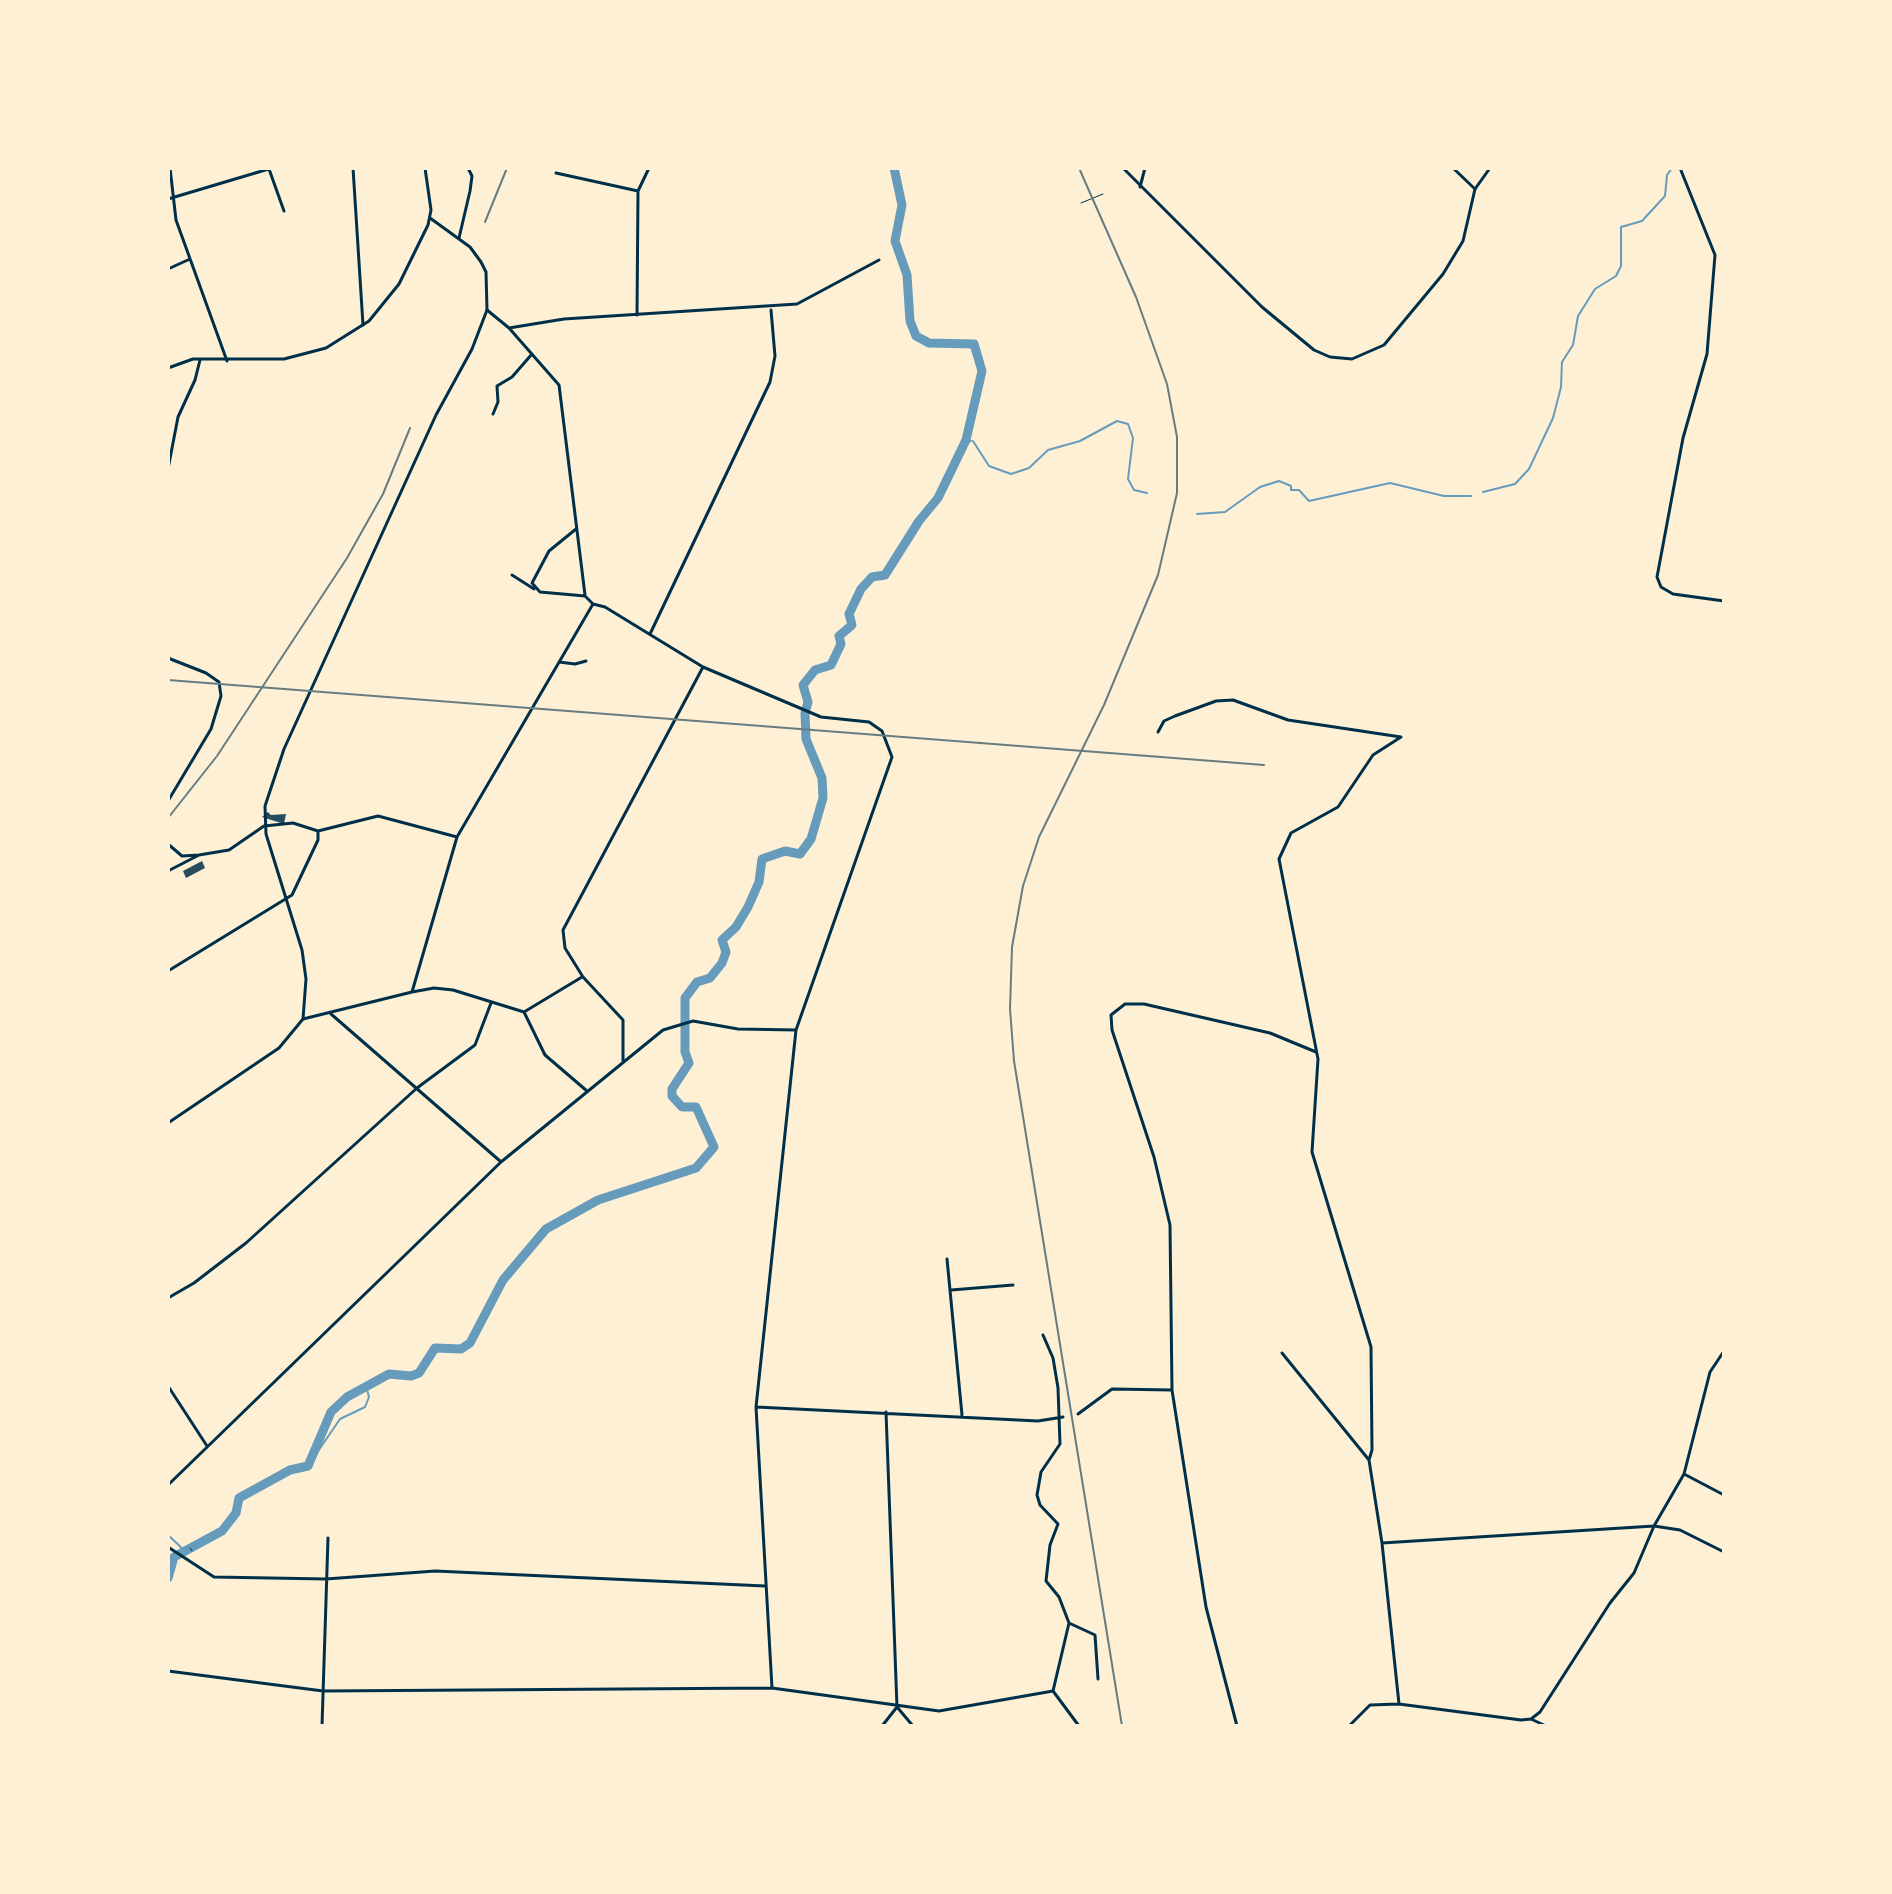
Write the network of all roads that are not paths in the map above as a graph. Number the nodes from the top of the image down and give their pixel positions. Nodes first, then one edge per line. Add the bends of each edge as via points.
1 (170, 168) edge
2 (271, 168) edge
3 (353, 168) edge
4 (425, 168) edge
5 (468, 168) edge
6 (649, 168) edge
7 (1123, 168) edge
8 (1145, 168) edge
9 (1453, 168) edge
10 (1490, 168) edge
11 (1680, 168) edge
12 (556, 173) dead end
13 (1140, 187) junction
14 (1475, 189) junction
15 (638, 191) junction
16 (170, 198) edge
17 (284, 211) dead end
18 (430, 218) junction
19 (459, 238) junction
20 (190, 259) junction
21 (879, 260) dead end
22 (168, 269) edge
23 (770, 308) junction
24 (487, 310) junction
25 (637, 315) junction
26 (363, 325) junction
27 (509, 328) junction
28 (532, 354) junction
29 (200, 360) junction
30 (227, 361) junction
31 (168, 368) edge
32 (493, 414) dead end
33 (168, 469) edge
34 (576, 529) junction
35 (512, 575) dead end
36 (534, 589) junction
37 (585, 596) junction
38 (1724, 601) edge
39 (593, 604) junction
40 (650, 634) junction
41 (168, 658) edge
42 (586, 661) dead end
43 (559, 662) junction
44 (703, 667) junction
45 (1158, 732) dead end
46 (168, 801) edge
47 (264, 826) junction
48 (318, 831) junction
49 (457, 837) junction
50 (168, 844) edge
51 (199, 855) junction
52 (168, 871) edge
53 (286, 898) junction
54 (168, 971) edge
55 (583, 977) junction
56 (412, 992) junction
57 (491, 1003) junction
58 (524, 1012) junction
59 (331, 1014) junction
60 (303, 1019) junction
61 (796, 1030) junction
62 (1316, 1052) junction
63 (623, 1061) junction
64 (417, 1088) junction
65 (587, 1091) junction
66 (168, 1123) edge
67 (501, 1162) junction
68 (947, 1259) dead end
69 (1013, 1285) dead end
70 (951, 1290) junction
71 (168, 1298) edge
72 (1043, 1335) dead end
73 (1724, 1351) edge
74 (1282, 1353) dead end
75 (168, 1386) edge
76 (1172, 1390) junction
77 (756, 1407) junction
78 (886, 1412) junction
79 (1078, 1414) dead end
80 (962, 1415) junction
81 (1061, 1417) junction
82 (207, 1446) junction
83 (1369, 1460) junction
84 (1684, 1474) junction
85 (168, 1485) edge
86 (1724, 1495) edge
87 (1654, 1526) junction
88 (328, 1538) dead end
89 (1382, 1543) junction
90 (168, 1547) edge
91 (1724, 1552) edge
92 (326, 1579) junction
93 (765, 1586) junction
94 (1069, 1623) junction
95 (168, 1671) edge
96 (1098, 1679) dead end
97 (772, 1688) junction
98 (323, 1691) junction
99 (1053, 1691) junction
100 (1399, 1704) junction
101 (897, 1707) junction
102 (1531, 1719) junction
103 (1521, 1720) junction
104 (322, 1726) edge
105 (882, 1726) edge
106 (913, 1726) edge
107 (1079, 1726) edge
108 (1237, 1726) edge
109 (1349, 1726) edge
110 (1519, 1726) edge
111 (1546, 1726) edge

1 - 16 street
2 - 16 street
2 - 17 street
3 - 26 street
4 - 18 street
5 - 19 street via 472,176
6 - 15 street
7 - 13 street
8 - 13 street
9 - 14 street
10 - 14 street
11 - 38 street via 1715,255 1707,354 1683,438 1657,577 1673,594
12 - 15 street
13 - 14 street via 1262,307 1314,350 1352,359 1384,345 1443,274 1463,241
15 - 25 street
16 - 20 street
18 - 19 street
18 - 26 street via 405,273
19 - 24 street via 486,272
20 - 22 street
20 - 30 street
21 - 23 street via 797,304
23 - 25 street
23 - 40 street via 775,356 770,382
24 - 27 street
24 - 47 street via 284,749 265,806
25 - 27 street via 534,321
26 - 30 street via 312,352 268,362
27 - 28 street
28 - 32 street via 497,386
28 - 34 street via 562,393
29 - 30 street
29 - 31 street
29 - 33 street via 178,417
34 - 36 street via 539,564
34 - 37 street
35 - 36 street
36 - 37 street
37 - 39 street
39 - 40 street
39 - 43 street
40 - 44 street
41 - 46 street via 219,682 221,696 211,729
42 - 43 street
43 - 49 street
44 - 55 street via 563,930 565,948
44 - 61 street via 821,717 869,722 882,731 892,757
45 - 62 street via 1175,716 1233,700 1288,720 1401,737 1373,755 1338,807 1296,828 1280,851 1281,880
47 - 48 street via 293,823
47 - 51 street via 229,850
47 - 53 street
48 - 49 street via 378,816
48 - 53 street via 297,890
49 - 56 street
50 - 51 street via 182,856
51 - 52 street
53 - 54 street
53 - 60 street via 306,979
55 - 58 street
55 - 63 street via 623,1020
56 - 57 street via 453,990
56 - 59 street
57 - 58 street
57 - 64 street via 475,1045
58 - 65 street via 545,1055
59 - 60 street
59 - 64 street
60 - 66 street via 279,1048
61 - 63 street via 688,1021 670,1027
61 - 77 street
62 - 76 street via 1270,1033 1144,1004 1125,1004 1111,1015 1170,1225
62 - 83 street via 1312,1152 1368,1334 1373,1373
63 - 65 street
64 - 67 street
64 - 71 street via 246,1243
65 - 67 street
67 - 82 street
68 - 70 street
69 - 70 street
70 - 80 street
72 - 81 street via 1053,1358
73 - 84 street via 1710,1372
74 - 83 street
75 - 82 street
76 - 79 street via 1112,1389
76 - 108 street via 1206,1607
77 - 78 street
77 - 93 street
78 - 80 street
78 - 101 street
80 - 81 street via 1038,1421
81 - 94 street via 1060,1444 1036,1484 1040,1505 1058,1524 1046,1581
82 - 85 street
83 - 89 street
84 - 86 street
84 - 87 street
87 - 89 street
87 - 91 street via 1680,1530
87 - 102 street via 1634,1573
88 - 92 street
89 - 100 street
90 - 92 street via 214,1577
92 - 93 street via 435,1571
92 - 98 street
93 - 97 street
94 - 96 street via 1095,1635
94 - 99 street
95 - 98 street
97 - 98 street
97 - 101 street
98 - 104 street
99 - 101 street via 939,1711
99 - 107 street
100 - 103 street
100 - 109 street via 1370,1705
101 - 105 street
101 - 106 street
102 - 103 street
102 - 111 street
103 - 110 street

